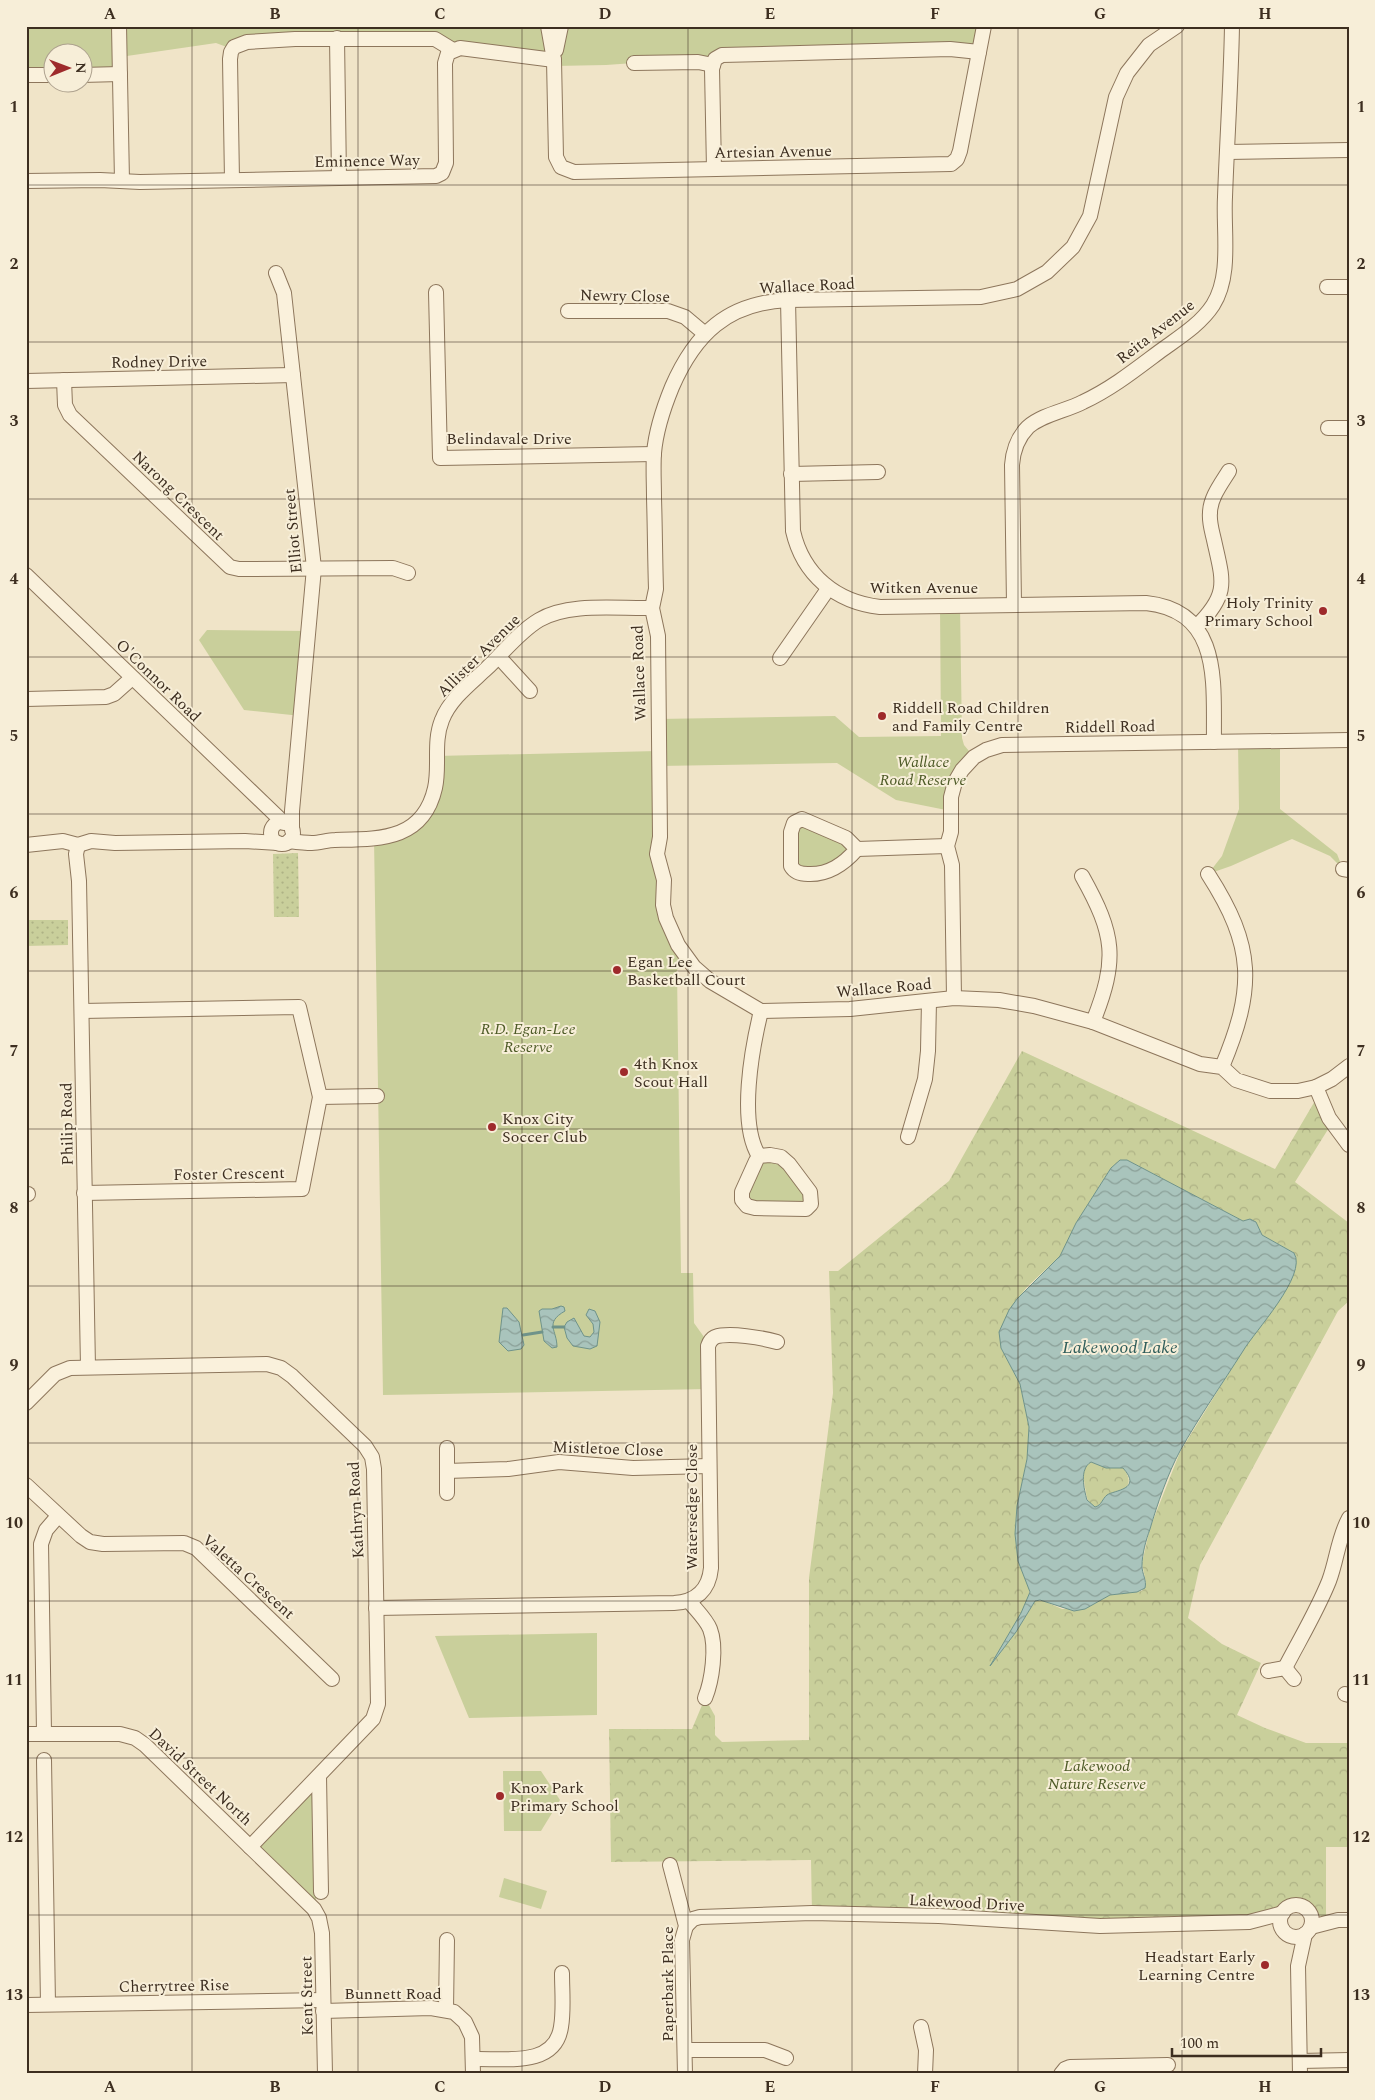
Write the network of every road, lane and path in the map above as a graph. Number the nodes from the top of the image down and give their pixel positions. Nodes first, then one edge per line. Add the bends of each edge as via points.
1 (119, 26) edge
2 (548, 26) edge
3 (561, 26) edge
4 (984, 26) edge
5 (1177, 26) edge
6 (1232, 26) edge
7 (337, 38) junction
8 (450, 52) junction
9 (979, 52) junction
10 (554, 60) junction
11 (634, 63) dead end
12 (713, 65) junction
13 (92, 74) edge
14 (120, 74) junction
15 (42, 75) edge
16 (26, 76) edge
17 (1349, 150) edge
18 (1228, 152) junction
19 (714, 169) junction
20 (339, 178) junction
21 (232, 180) junction
22 (26, 181) edge
23 (122, 181) junction
24 (276, 273) dead end
25 (1327, 287) dead end
26 (1349, 287) edge
27 (436, 292) dead end
28 (788, 300) junction
29 (568, 311) dead end
30 (704, 333) junction
31 (293, 376) junction
32 (64, 380) junction
33 (26, 381) edge
34 (1328, 428) dead end
35 (1349, 428) edge
36 (654, 454) junction
37 (1229, 471) dead end
38 (878, 472) dead end
39 (791, 474) junction
40 (314, 568) junction
41 (408, 573) dead end
42 (26, 575) edge
43 (828, 589) junction
44 (1014, 604) junction
45 (652, 608) junction
46 (1196, 627) junction
47 (499, 657) junction
48 (780, 658) dead end
49 (132, 678) junction
50 (530, 691) dead end
51 (26, 699) edge
52 (1349, 740) edge
53 (1214, 742) junction
54 (294, 788) junction
55 (267, 807) junction
56 (283, 832) junction
57 (26, 845) edge
58 (947, 846) junction
59 (78, 849) junction
60 (857, 849) junction
61 (1208, 874) dead end
62 (1082, 876) dead end
63 (954, 998) junction
64 (929, 1001) junction
65 (82, 1011) junction
66 (761, 1011) junction
67 (1092, 1022) junction
68 (1349, 1066) edge
69 (1222, 1067) junction
70 (1316, 1087) junction
71 (377, 1096) dead end
72 (320, 1097) junction
73 (908, 1137) dead end
74 (1349, 1146) edge
75 (759, 1156) junction
76 (84, 1193) junction
77 (777, 1342) dead end
78 (88, 1367) junction
79 (26, 1403) edge
80 (446, 1448) dead end
81 (709, 1466) junction
82 (447, 1471) junction
83 (26, 1485) edge
84 (448, 1493) dead end
85 (58, 1516) junction
86 (1349, 1518) edge
87 (689, 1601) junction
88 (376, 1608) junction
89 (1285, 1668) junction
90 (1268, 1671) dead end
91 (332, 1679) dead end
92 (1294, 1680) dead end
93 (705, 1698) dead end
94 (26, 1734) edge
95 (44, 1734) junction
96 (44, 1760) dead end
97 (319, 1776) junction
98 (250, 1847) junction
99 (670, 1865) dead end
100 (321, 1892) dead end
101 (1283, 1913) junction
102 (1310, 1913) junction
103 (319, 1918) joint
104 (1344, 1920) edge
105 (1249, 1922) junction
106 (686, 1926) junction
107 (1308, 1931) junction
108 (1286, 1932) junction
109 (447, 1940) dead end
110 (1298, 1966) junction
111 (562, 1973) dead end
112 (48, 2004) junction
113 (26, 2005) edge
114 (323, 2005) junction
115 (446, 2010) junction
116 (921, 2028) dead end
117 (685, 2050) junction
118 (786, 2058) dead end
119 (473, 2059) junction
120 (1349, 2060) edge
121 (1168, 2065) dead end
122 (1300, 2068) edge
123 (324, 2074) edge
124 (473, 2074) edge
125 (685, 2074) edge
126 (925, 2074) edge
127 (1061, 2074) edge

1 - 14 street
2 - 10 street, Artesian Avenue
3 - 10 street, Artesian Avenue
4 - 9 street, Artesian Avenue
5 - 28 street, Wallace Road via 1149,45 1127,73 1116,97 1090,216 1073,247 1047,272 1017,289 981,297
6 - 18 street, Reita Avenue
7 - 8 street via 425,40
7 - 20 street
7 - 21 street via 247,42 232,49
8 - 10 street via 460,48
8 - 20 street, Eminence Way via 445,63 446,166 442,173 432,177
9 - 12 street via 732,53 718,57
9 - 19 street, Artesian Avenue via 960,151 952,164
10 - 19 street, Artesian Avenue via 556,157 565,170
11 - 12 street via 698,62
12 - 19 street
13 - 14 street
14 - 23 street
15 - 16 street
17 - 18 street
18 - 44 street, Reita Avenue via 1224,271 1213,304 1190,329 1123,378 1083,402 1035,422 1025,430 1018,443 1012,465
20 - 21 street, Eminence Way
21 - 23 street, Eminence Way
22 - 23 street, Eminence Way
24 - 31 street, Elliot Street via 284,293
25 - 26 street
27 - 36 street, Belindavale Drive via 440,458
28 - 30 street, Wallace Road via 738,310
28 - 39 street, Witken Avenue
29 - 30 street, Newry Close via 668,311 685,317
30 - 36 street, Wallace Road via 684,362 663,408
31 - 32 street, Rodney Drive
31 - 40 street, Elliot Street
32 - 33 street, Rodney Drive
32 - 40 street, Narong Crescent via 65,405 70,414 226,564 239,569
34 - 35 street
36 - 45 street, Wallace Road via 656,589
37 - 46 street via 1213,499 1210,513 1221,572 1221,591 1212,610
38 - 39 street
39 - 43 street, Witken Avenue via 791,518 795,543 805,563
40 - 41 street, Narong Crescent via 393,568
40 - 54 street, Elliot Street
42 - 49 street, O'Connor Road
43 - 44 street, Witken Avenue via 853,602 880,607
43 - 48 street
44 - 46 street, Witken Avenue via 1163,605
45 - 47 street, Allister Avenue via 557,612 531,626
45 - 66 street, Wallace Road via 658,636 658,858 664,880 665,914 678,945 700,973
46 - 53 street, Witken Avenue via 1212,660
47 - 50 street
47 - 56 street, Allister Avenue via 446,711 438,736 433,796 424,814 408,829 387,837 329,840
49 - 51 street via 106,697
49 - 55 street, O'Connor Road
52 - 53 street, Riddell Road
53 - 58 street, Riddell Road via 1002,745 986,750 965,765 955,782
54 - 55 street via 282,803
54 - 56 street, Elliot Street
55 - 56 street
56 - 59 street via 245,841 91,841
57 - 59 street via 63,841
58 - 60 street
58 - 63 street, Riddell Road via 952,865
59 - 65 street, Philip Road
60 - 60 street via 826,873 800,873 791,866 792,827 798,820 808,820 846,838
61 - 69 street via 1237,927 1245,968 1242,1012
62 - 67 street via 1102,914 1110,946 1108,974
63 - 64 street, Wallace Road
63 - 67 street, Wallace Road via 1022,1004
64 - 66 street, Wallace Road via 850,1009
64 - 73 street via 925,1079
65 - 72 street, Foster Crescent via 299,1008
65 - 76 street, Philip Road
66 - 75 street via 750,1070 749,1105 752,1142
67 - 69 street, Wallace Road via 1200,1064
68 - 70 street, Wallace Road
69 - 70 street, Wallace Road via 1236,1080 1262,1090 1284,1092
70 - 74 street via 1329,1118
71 - 72 street
72 - 76 street, Foster Crescent via 302,1189
75 - 75 street via 776,1155 789,1164 810,1192 808,1207 797,1210 755,1208 745,1204 742,1192
76 - 78 street, Philip Road
77 - 81 street, Watersedge Close via 756,1336 719,1336 709,1344
78 - 79 street, Kathryn Road via 60,1371
78 - 88 street, Kathryn Road via 267,1364 292,1376 365,1446 372,1457
80 - 82 street
81 - 82 street, Mistletoe Close via 633,1468 559,1462 508,1469
81 - 87 street, Watersedge Close via 710,1576 700,1594
82 - 84 street
83 - 85 street, Valetta Crescent
85 - 91 street, Valetta Crescent via 81,1536 96,1543 177,1543 196,1548
85 - 95 street via 46,1530 40,1544
86 - 89 street via 1342,1531 1323,1597
87 - 88 street
87 - 93 street via 708,1626 712,1637 711,1684
88 - 97 street, Kathryn Road via 376,1713
89 - 90 street
89 - 92 street
94 - 95 street, David Street North
95 - 98 street, David Street North via 115,1733 135,1738
96 - 112 street
97 - 98 street, Kathryn Road
97 - 100 street
98 - 103 street, David Street North via 311,1906
99 - 106 street, Paperbark Place
101 - 102 street via 1296,1905
101 - 105 street, Lakewood Drive
101 - 108 street via 1281,1923
102 - 104 street
102 - 107 street
103 - 114 street, Kent Street
104 - 107 street
105 - 106 street, Lakewood Drive via 1100,1926 940,1916 778,1914 700,1917
105 - 108 street, Lakewood Drive
106 - 117 street, Paperbark Place via 682,1940
107 - 108 street via 1297,1937
107 - 110 street
108 - 110 street
109 - 115 street
110 - 122 street
111 - 119 street via 561,2028 550,2050 534,2057
112 - 113 street, Cherrytree Rise
112 - 114 street, Cherrytree Rise
114 - 115 street, Bunnett Road
114 - 123 street, Kent Street
115 - 119 street, Bunnett Road via 460,2016 469,2029
116 - 126 street via 926,2050
117 - 118 street via 764,2050
117 - 125 street, Paperbark Place
119 - 124 street, Bunnett Road
120 - 122 street
121 - 127 street via 1074,2067 1065,2069

